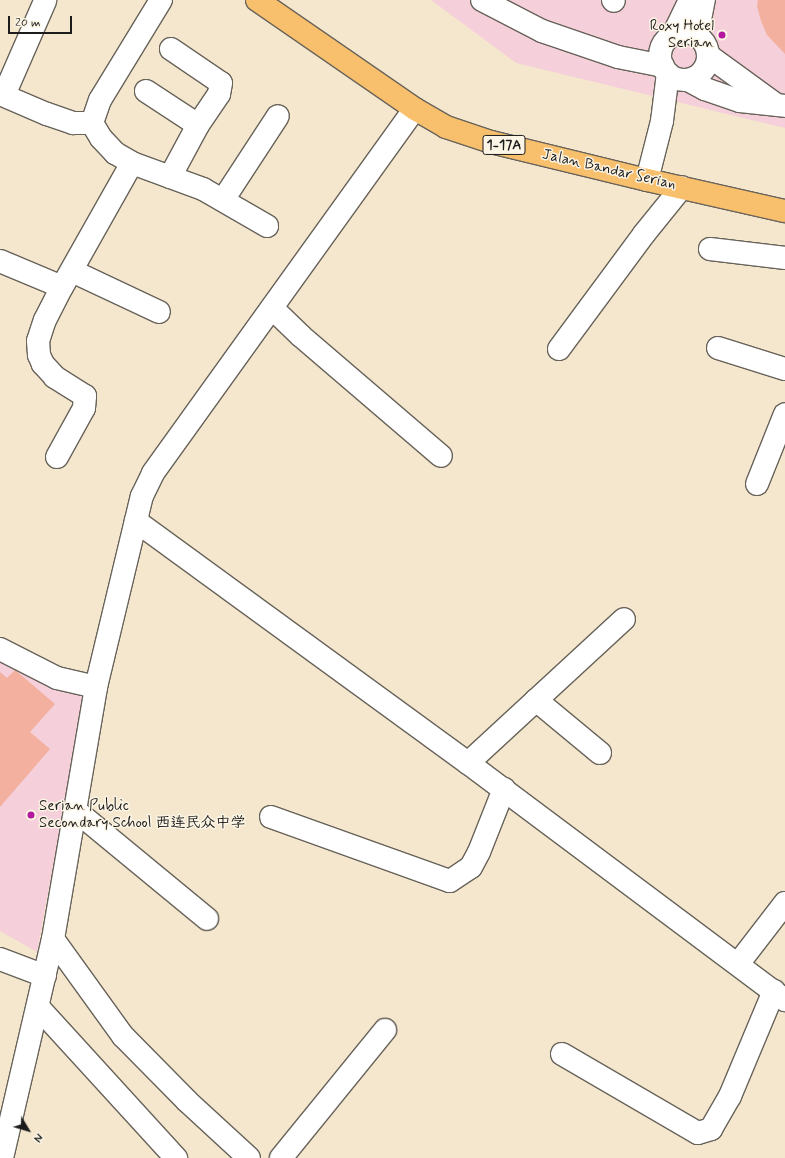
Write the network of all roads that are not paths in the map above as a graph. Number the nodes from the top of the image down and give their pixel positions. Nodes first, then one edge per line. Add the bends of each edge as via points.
1 (161, 0) edge
2 (257, 0) edge
3 (482, 0) edge
4 (690, 0) edge
5 (704, 0) edge
6 (45, 1) dead end
7 (697, 35) junction
8 (171, 49) dead end
9 (709, 56) junction
10 (673, 64) junction
11 (146, 91) dead end
12 (2, 95) edge
13 (782, 106) edge
14 (415, 109) junction
15 (278, 116) dead end
16 (92, 123) junction
17 (198, 125) junction
18 (132, 163) junction
19 (170, 177) junction
20 (647, 180) junction
21 (682, 187) junction
22 (223, 200) junction
23 (785, 211) edge
24 (267, 226) dead end
25 (710, 249) dead end
26 (785, 258) edge
27 (0, 261) edge
28 (67, 279) junction
29 (272, 308) junction
30 (159, 312) dead end
31 (718, 348) dead end
32 (559, 349) dead end
33 (785, 369) edge
34 (785, 414) edge
35 (57, 456) dead end
36 (441, 456) dead end
37 (757, 484) dead end
38 (136, 521) junction
39 (624, 619) dead end
40 (0, 649) edge
41 (96, 687) junction
42 (536, 700) junction
43 (600, 753) dead end
44 (468, 763) junction
45 (504, 789) junction
46 (75, 810) junction
47 (271, 817) dead end
48 (785, 903) edge
49 (207, 919) dead end
50 (53, 939) junction
51 (0, 959) edge
52 (738, 964) junction
53 (45, 976) junction
54 (780, 996) edge
55 (38, 1008) junction
56 (385, 1030) dead end
57 (562, 1054) dead end
58 (2, 1158) edge
59 (176, 1158) edge
60 (249, 1158) edge
61 (281, 1158) edge

1 - 16 street via 100,100
2 - 14 main road, Jalan Bandar Serian / 1-17A
3 - 10 street via 542,31 618,57
4 - 10 street
5 - 7 street
6 - 12 street
7 - 9 street via 708,48
7 - 10 street via 685,31
8 - 17 street via 221,83 219,94
9 - 10 street via 703,72 696,78
9 - 13 street
10 - 13 street via 705,89 740,101
10 - 20 street
11 - 17 street
12 - 16 street via 73,123
14 - 20 main road, Jalan Bandar Serian / 1-17A via 446,127 491,142
14 - 29 street
15 - 22 street
16 - 18 street via 115,153
17 - 19 street
18 - 19 street
18 - 28 street
19 - 22 street via 203,189
20 - 21 main road, Jalan Bandar Serian / 1-17A
21 - 23 main road, Jalan Bandar Serian / 1-17A
21 - 32 street
22 - 24 street
25 - 26 street
27 - 28 street
28 - 30 street
28 - 35 street via 45,320 38,341 43,364 85,396 84,408
29 - 36 street
29 - 38 street via 154,473 142,496
31 - 33 street
34 - 37 street
38 - 41 street
38 - 44 street
39 - 42 street
40 - 41 street via 57,678
41 - 46 street
42 - 43 street
42 - 44 street
44 - 45 street
45 - 47 street via 471,867 450,881
45 - 52 street
46 - 49 street
46 - 50 street
48 - 52 street
50 - 53 street
50 - 60 street via 123,1036 187,1101
51 - 53 street
52 - 54 street
53 - 55 street
54 - 57 street via 711,1129 698,1133
55 - 58 street
55 - 59 street
56 - 61 street

